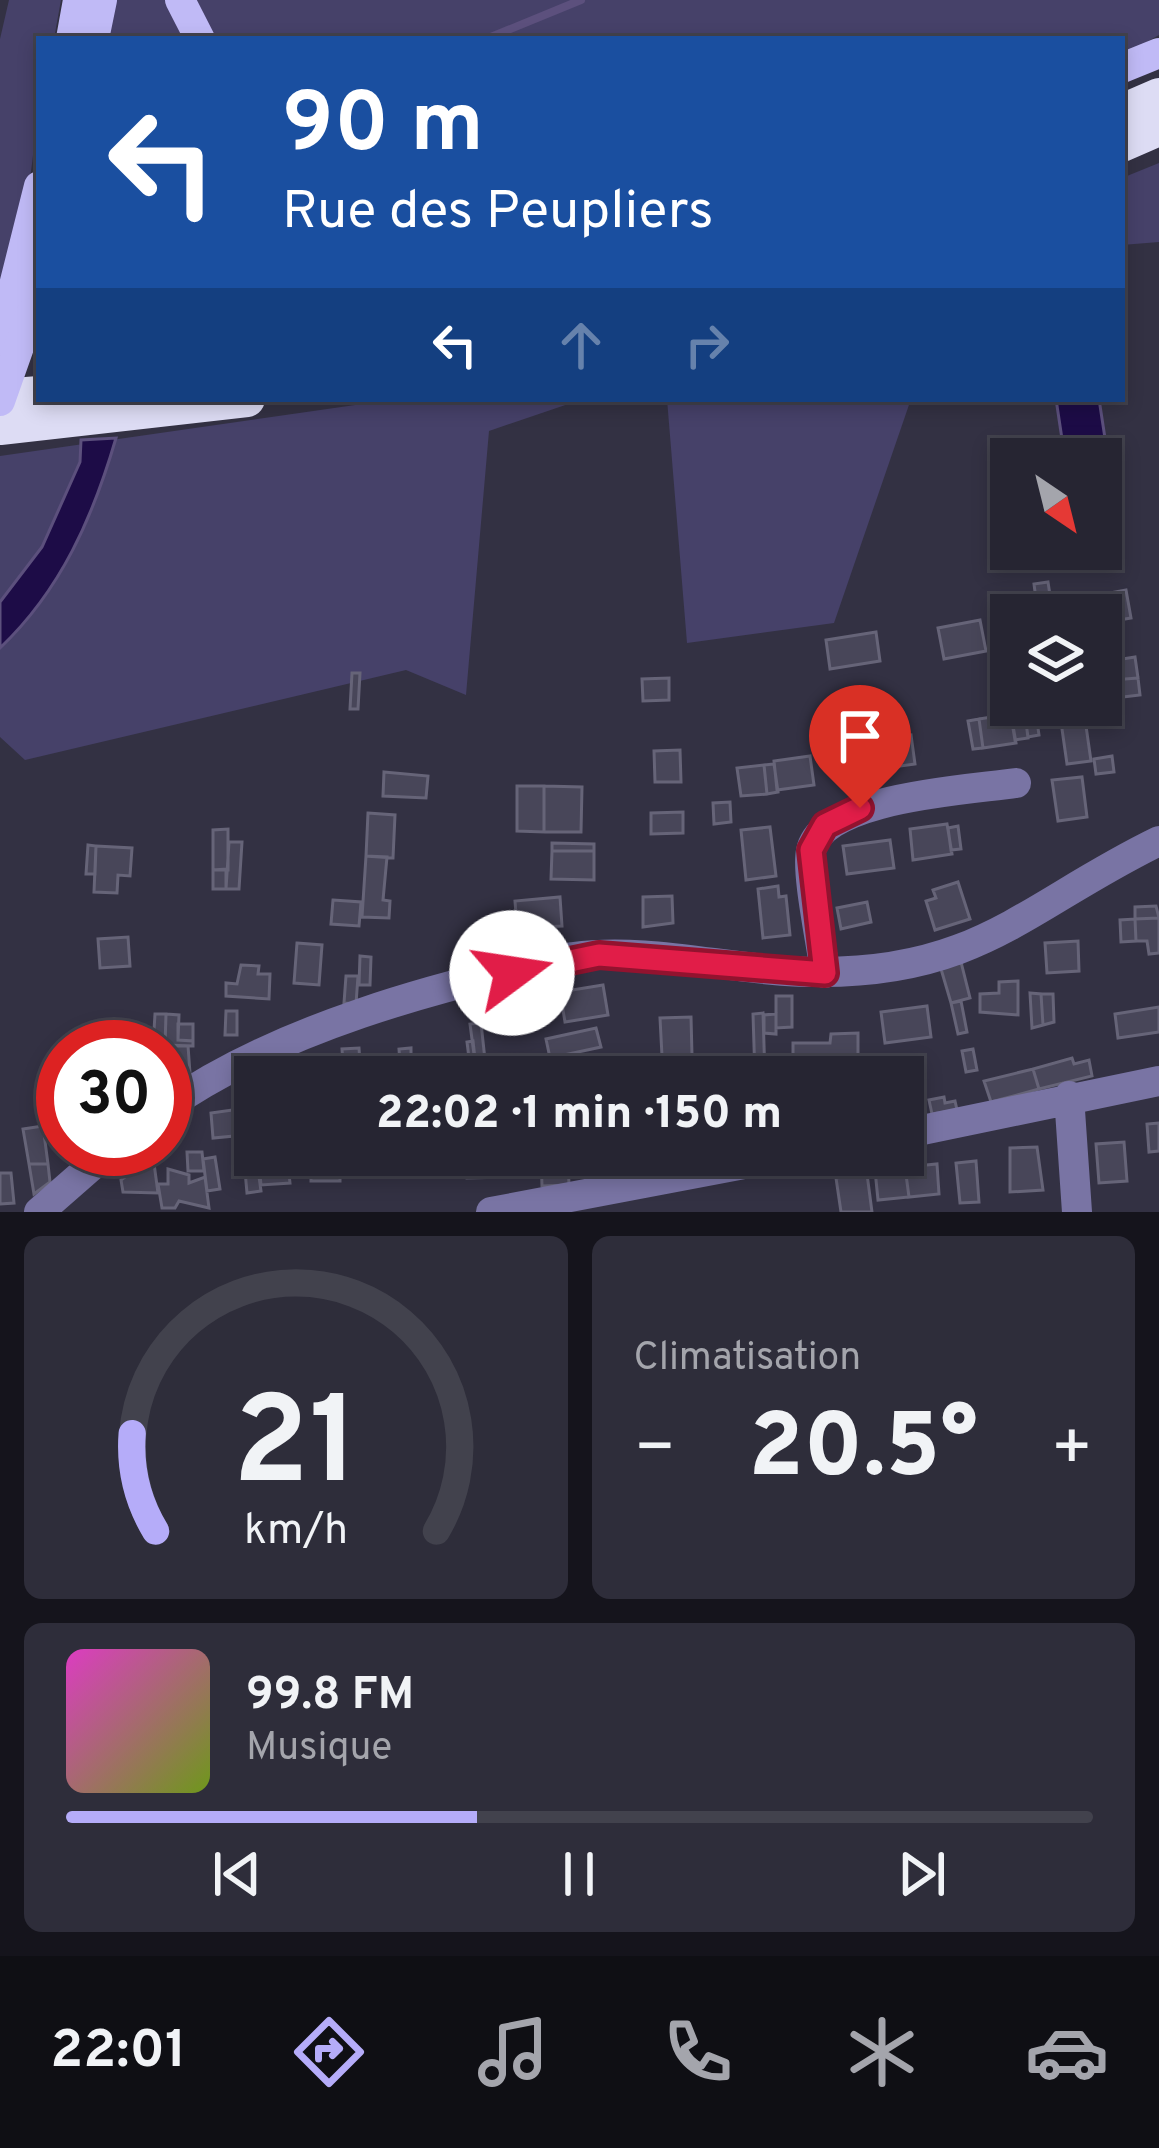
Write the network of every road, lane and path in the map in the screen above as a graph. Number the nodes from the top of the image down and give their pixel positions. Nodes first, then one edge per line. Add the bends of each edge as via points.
1 (78, 0) edge
2 (102, 0) edge
3 (180, 0) edge
4 (72, 36) edge
5 (95, 36) edge
6 (198, 36) edge
7 (1159, 53) edge
8 (1125, 67) edge
9 (1159, 96) edge
10 (1125, 111) edge
11 (1159, 128) edge
12 (1125, 143) edge
13 (36, 206) edge
14 (36, 284) edge
15 (20, 310) junction
16 (0, 341) edge
17 (0, 399) edge
18 (226, 402) edge
19 (47, 408) edge
20 (0, 427) edge
21 (1016, 783) dead end
22 (1159, 842) edge
23 (825, 973) junction
24 (1159, 1081) edge
25 (192, 1092) edge
26 (1069, 1096) junction
27 (924, 1129) edge
28 (81, 1176) edge
29 (681, 1176) edge
30 (39, 1212) edge
31 (491, 1212) edge
32 (1078, 1212) edge

1 - 4 main road
2 - 5 main road
3 - 6 main road
7 - 8 main road
9 - 10 highway
11 - 12 highway
13 - 15 main road
14 - 15 main road
15 - 16 main road
15 - 17 main road, bridge
17 - 19 highway
18 - 19 highway via 148,413
19 - 20 highway
21 - 23 street via 860,808 825,825 811,850
22 - 23 street via 967,949
23 - 25 street via 573,957 330,1027
24 - 26 street
26 - 27 street
26 - 32 street
28 - 30 street
29 - 31 street

